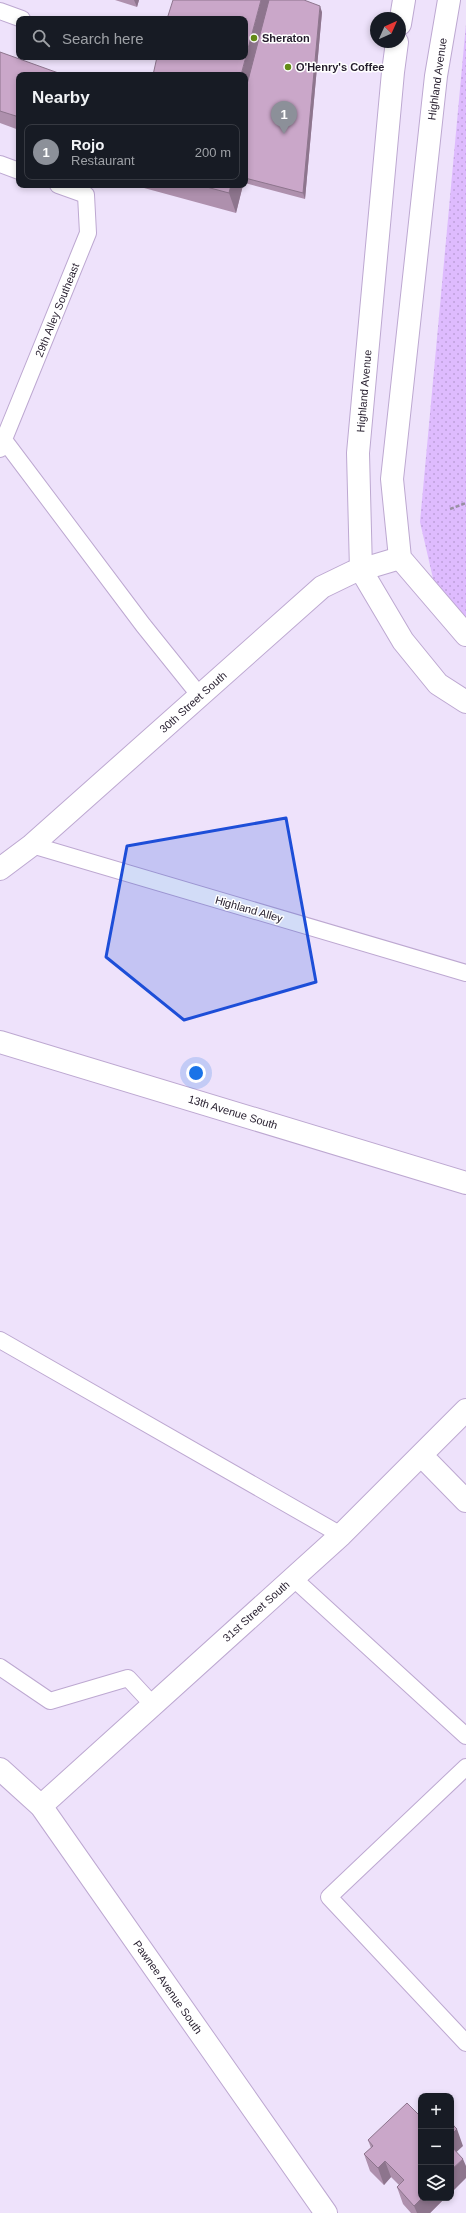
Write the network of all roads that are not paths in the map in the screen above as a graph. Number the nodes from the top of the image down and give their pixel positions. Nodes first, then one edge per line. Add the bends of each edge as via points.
1 (404, 0) edge
2 (448, 0) edge
3 (0, 11) edge
4 (402, 12) edge
5 (16, 17) edge
6 (396, 48) edge
7 (0, 164) edge
8 (16, 170) edge
9 (66, 188) edge
10 (2, 445) edge
11 (400, 558) junction
12 (361, 570) junction
13 (466, 635) edge
14 (200, 696) junction
15 (466, 702) edge
16 (32, 845) junction
17 (0, 869) edge
18 (466, 973) edge
19 (0, 1042) edge
20 (466, 1183) edge
21 (0, 1340) edge
22 (466, 1410) edge
23 (421, 1455) junction
24 (466, 1501) edge
25 (341, 1535) junction
26 (293, 1578) junction
27 (0, 1667) edge
28 (153, 1705) junction
29 (466, 1736) edge
30 (466, 1767) edge
31 (0, 1769) edge
32 (41, 1806) junction
33 (466, 2043) edge
34 (326, 2213) edge

1 - 4 street
2 - 11 street, Highland Avenue via 436,76 392,479
3 - 5 lane
6 - 12 street, Highland Avenue via 358,453
7 - 8 lane
9 - 10 lane, 29th Alley Southeast via 86,195 88,233
10 - 14 lane
11 - 12 street, 30th Street South
11 - 13 street
12 - 14 street, 30th Street South via 322,587
12 - 15 street, Highland Avenue via 408,647 438,684
14 - 16 street, 30th Street South
16 - 17 street, 30th Street South
16 - 18 lane, Highland Alley
19 - 20 street, 13th Avenue South
21 - 25 lane
22 - 23 street, 31st Street South
23 - 24 street
23 - 25 street, 31st Street South
25 - 26 street, 31st Street South
26 - 28 street, 31st Street South
26 - 29 lane
27 - 28 lane via 50,1700 128,1678
28 - 32 street, 31st Street South
30 - 33 lane via 329,1897
31 - 32 street, Pawnee Avenue South
32 - 34 street, Pawnee Avenue South

